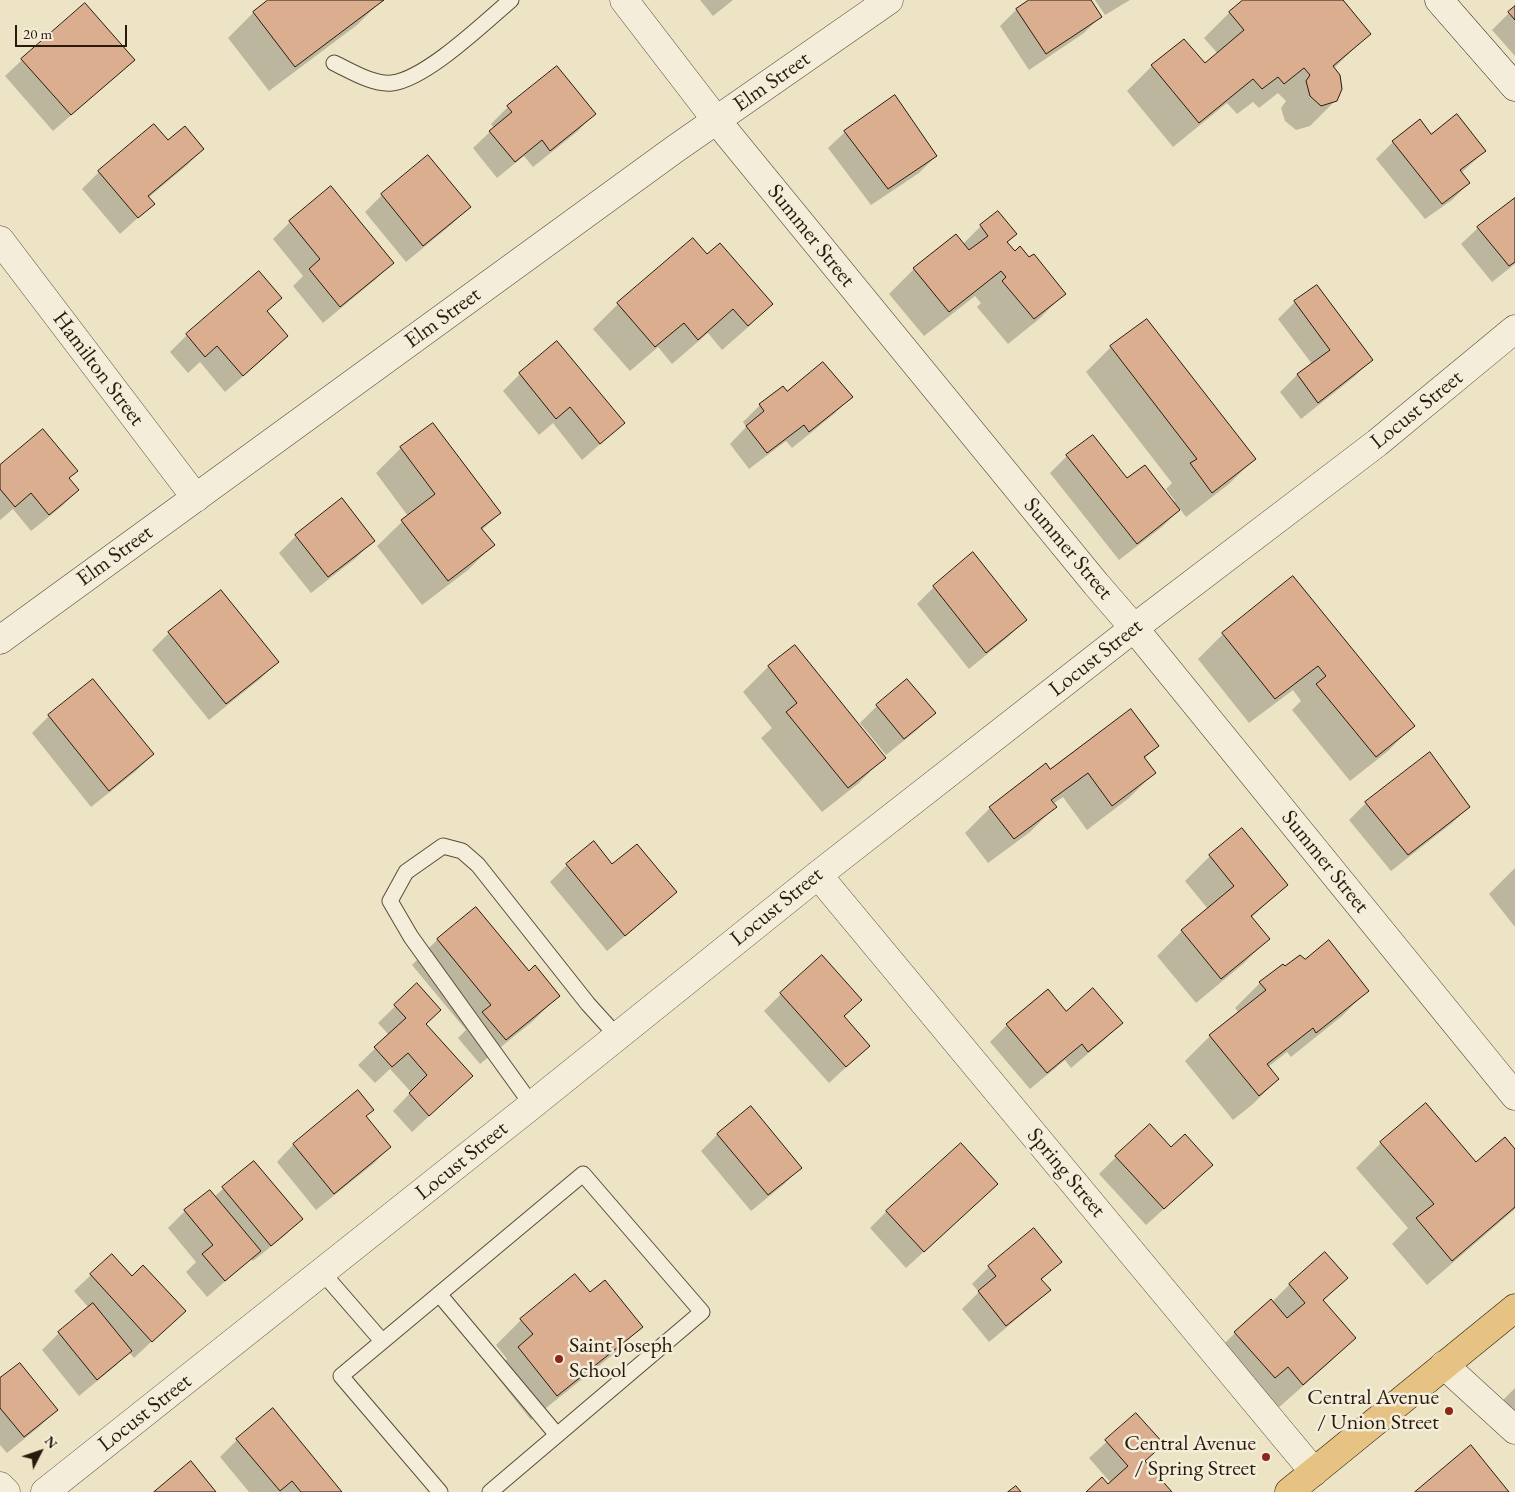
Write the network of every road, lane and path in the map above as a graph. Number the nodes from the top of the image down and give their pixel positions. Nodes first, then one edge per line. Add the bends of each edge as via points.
1 (511, 0) edge
2 (624, 0) edge
3 (889, 0) edge
4 (1439, 0) edge
5 (334, 62) dead end
6 (1515, 87) edge
7 (717, 121) junction
8 (0, 240) edge
9 (1515, 329) edge
10 (196, 498) junction
11 (1134, 628) junction
12 (0, 640) edge
13 (818, 875) junction
14 (616, 1036) junction
15 (1515, 1096) edge
16 (532, 1105) junction
17 (322, 1272) junction
18 (439, 1294) junction
19 (1515, 1308) edge
20 (382, 1341) junction
21 (1444, 1365) junction
22 (1515, 1430) edge
23 (557, 1435) junction
24 (1314, 1472) junction
25 (0, 1486) edge
26 (6, 1492) edge
27 (45, 1492) edge
28 (440, 1492) edge
29 (490, 1492) edge
30 (1289, 1492) edge

1 - 5 lane via 440,59 415,75 391,83 368,80
2 - 7 street, Summer Street
3 - 7 street, Elm Street
4 - 6 street
7 - 10 street, Elm Street via 675,148
7 - 11 street, Summer Street
8 - 10 street, Hamilton Street
9 - 11 street, Locust Street via 1377,443
10 - 12 street, Elm Street
11 - 13 street, Locust Street
11 - 15 street, Summer Street
13 - 14 street, Locust Street
13 - 24 street, Spring Street
14 - 16 street, Locust Street
14 - 16 lane via 478,865 462,851 443,846 406,872 390,900 411,938
16 - 17 street, Locust Street
17 - 20 lane
17 - 27 street, Locust Street
18 - 20 lane
18 - 23 lane
18 - 23 lane via 583,1174 702,1312
19 - 21 main road
20 - 28 lane via 341,1376
21 - 22 street
21 - 24 main road
23 - 29 lane
24 - 30 main road
25 - 26 street

